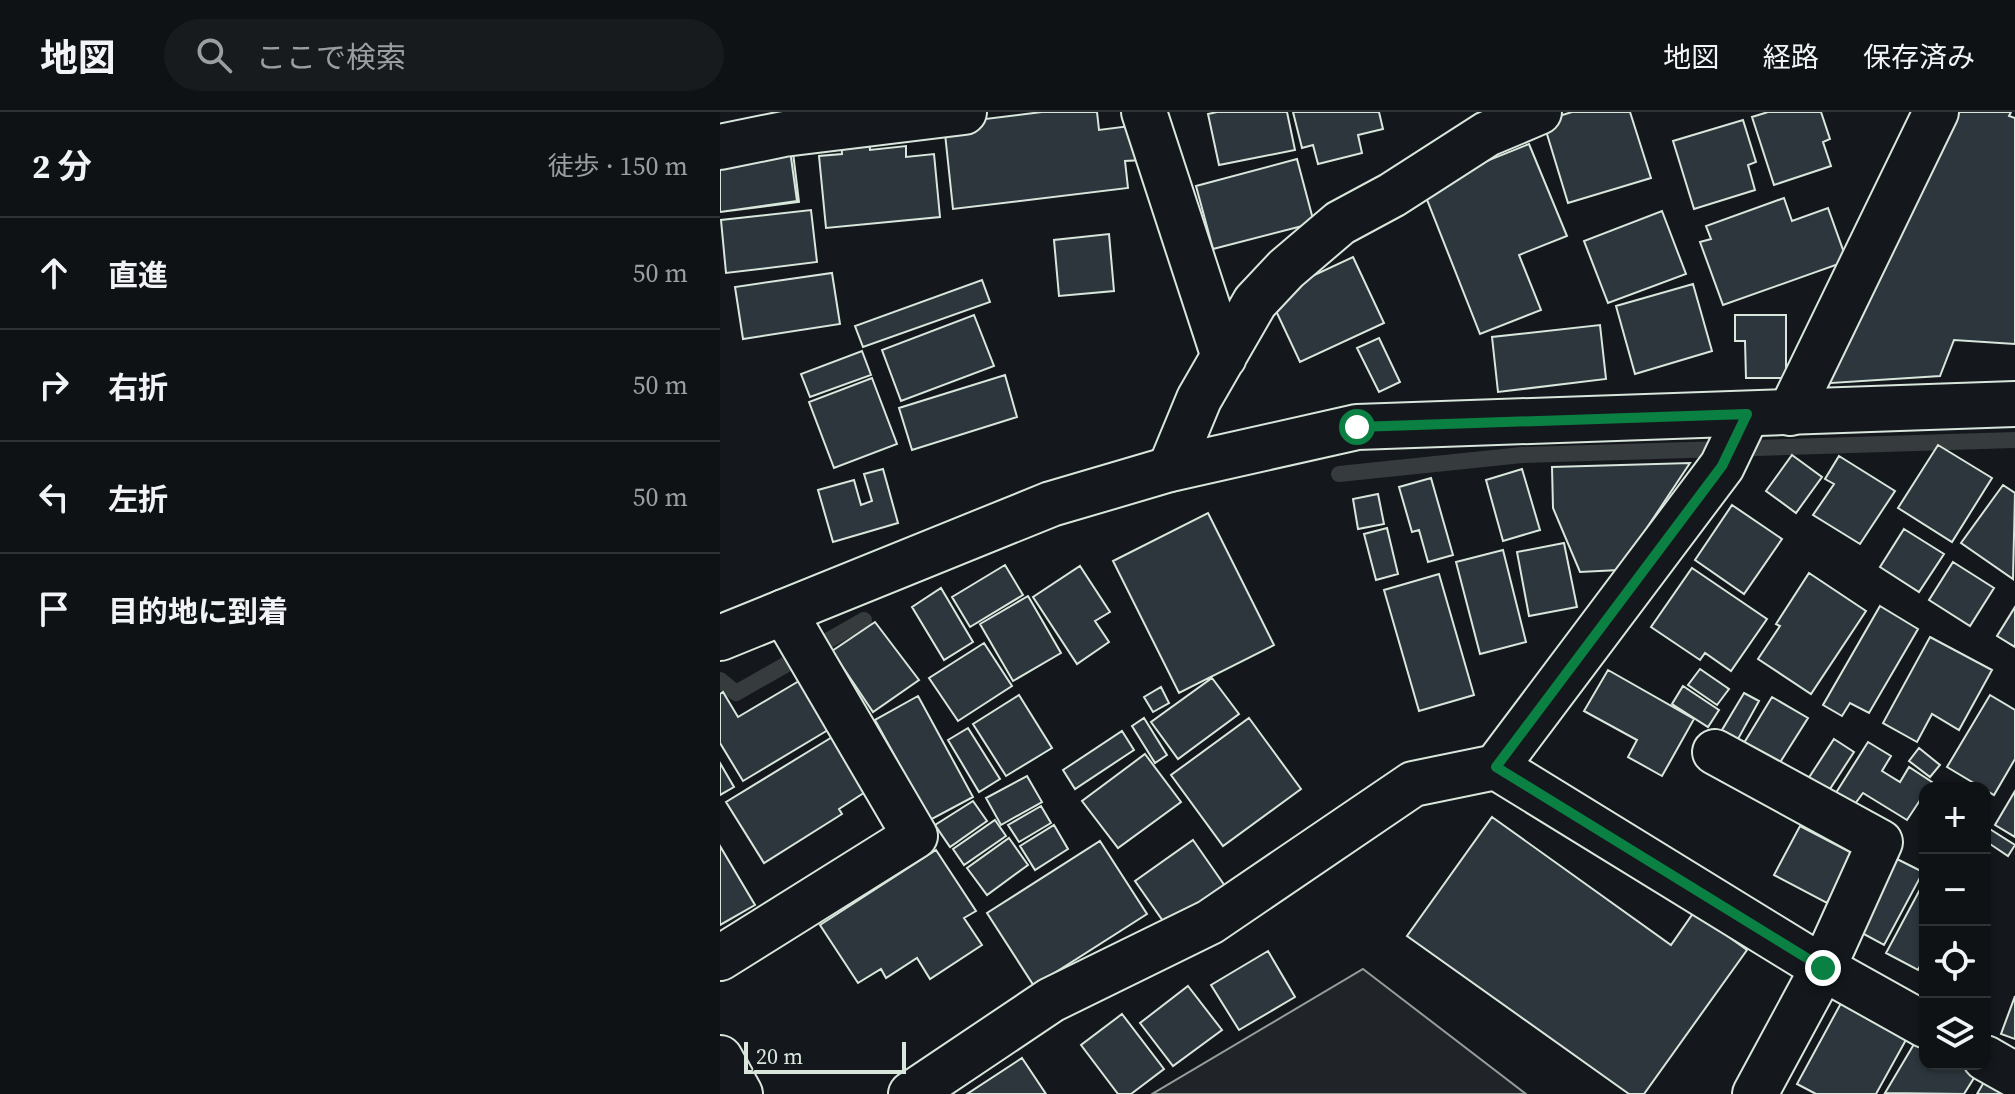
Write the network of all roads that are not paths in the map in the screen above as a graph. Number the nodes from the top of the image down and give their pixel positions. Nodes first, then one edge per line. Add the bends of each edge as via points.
1 (964, 112) edge
2 (1144, 112) edge
3 (1539, 112) edge
4 (1936, 112) edge
5 (720, 147) edge
6 (1224, 357) junction
7 (2015, 404) edge
8 (1790, 413) junction
9 (1735, 440) junction
10 (1170, 469) junction
11 (720, 638) edge
12 (799, 638) junction
13 (1715, 752) dead end
14 (1496, 767) junction
15 (720, 958) edge
16 (1823, 968) junction
17 (1919, 1022) edge
18 (720, 1058) edge
19 (1991, 1061) edge
20 (2015, 1075) edge
21 (740, 1094) edge
22 (911, 1094) edge
23 (1755, 1094) edge

1 - 5 street
2 - 6 street
3 - 6 street via 1487,134 1340,223 1255,302
4 - 8 street
6 - 10 street via 1199,399
7 - 8 street
8 - 9 street
9 - 10 street via 1357,427
9 - 14 street
10 - 12 street via 1051,504
11 - 12 street
12 - 15 street via 915,836
13 - 16 street via 1880,842
14 - 16 street
14 - 22 street via 1413,784 1210,922 1051,1000
16 - 17 street
16 - 23 street
18 - 21 street
19 - 20 street

